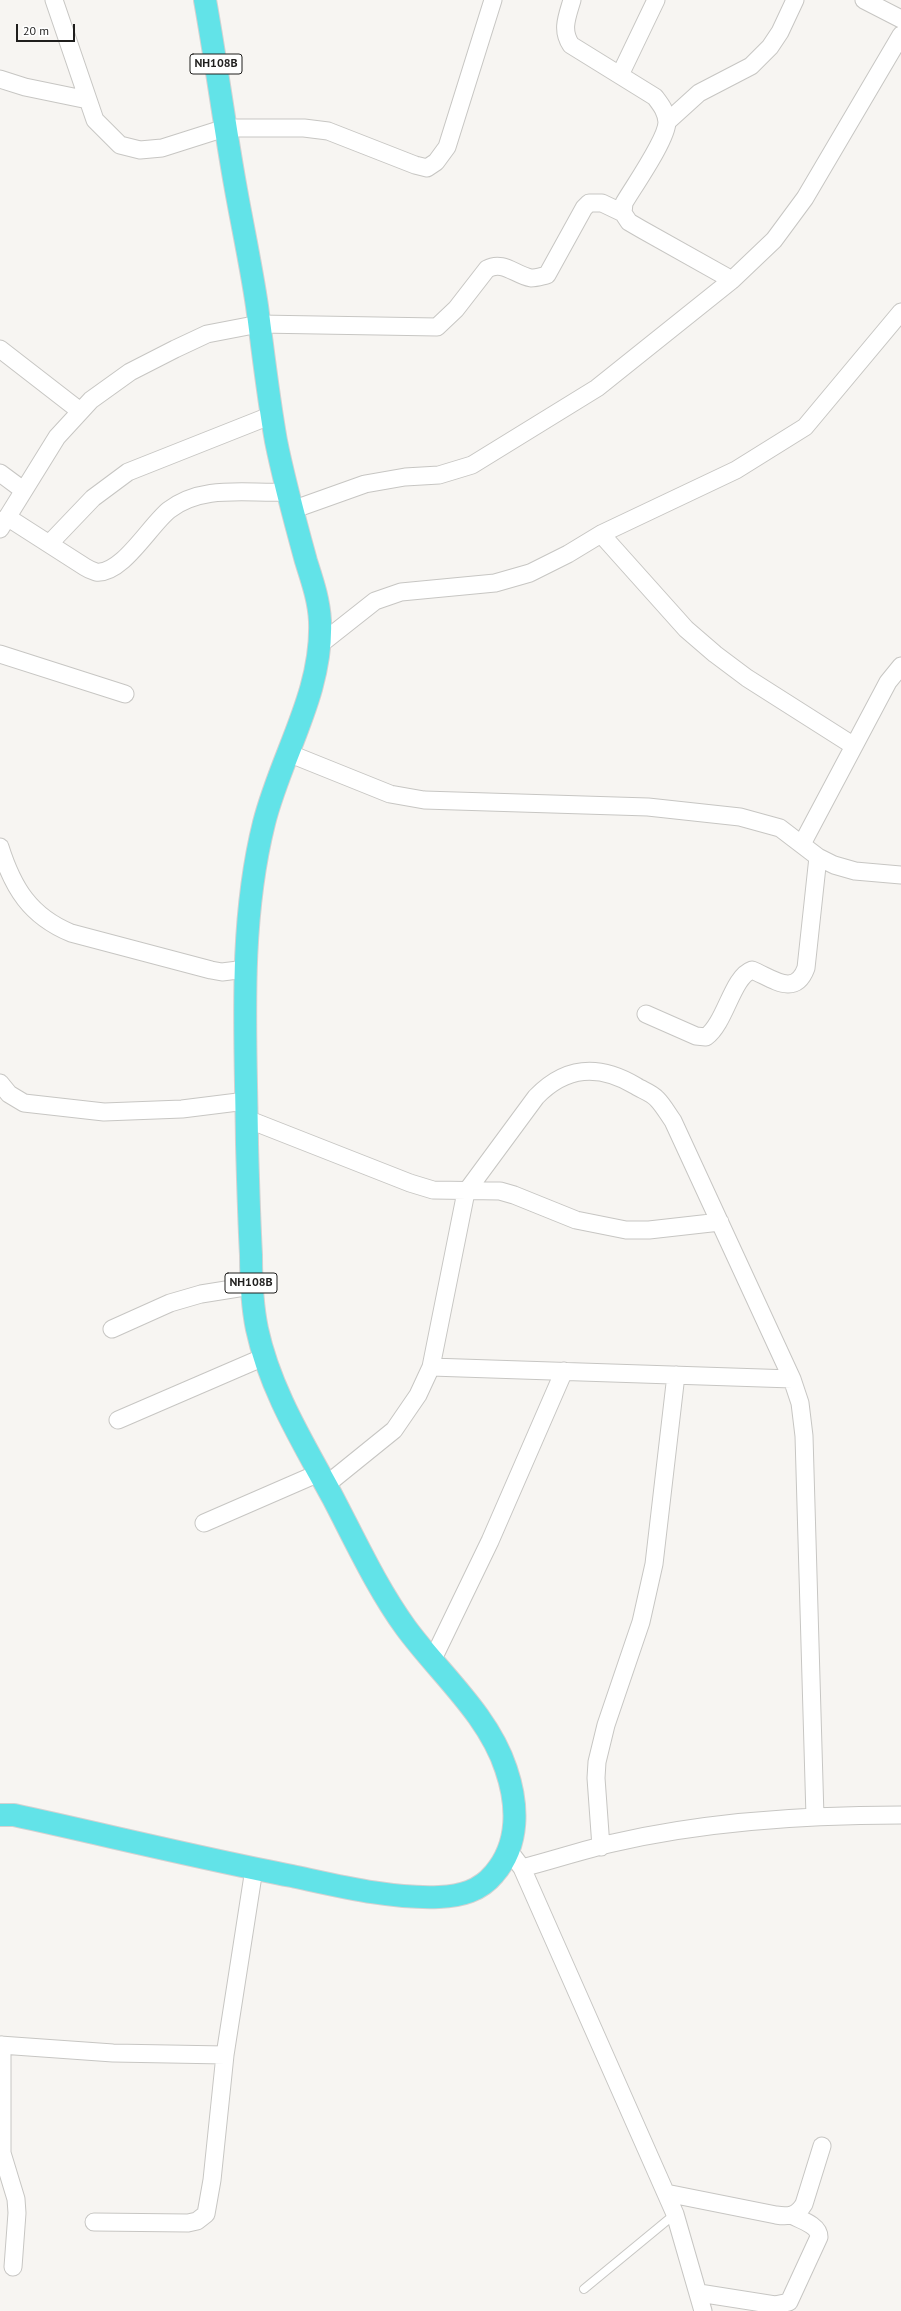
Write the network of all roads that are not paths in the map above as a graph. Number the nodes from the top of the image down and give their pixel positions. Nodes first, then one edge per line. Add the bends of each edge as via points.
1 (54, 0) edge
2 (205, 0) edge
3 (493, 0) edge
4 (572, 0) edge
5 (656, 0) edge
6 (795, 0) edge
7 (864, 0) edge
8 (901, 19) edge
9 (901, 35) edge
10 (620, 75) junction
11 (0, 79) edge
12 (88, 100) junction
13 (667, 122) junction
14 (225, 128) junction
15 (623, 213) junction
16 (732, 280) junction
17 (901, 312) edge
18 (259, 324) junction
19 (0, 349) edge
20 (80, 411) junction
21 (272, 416) junction
22 (0, 473) edge
23 (23, 490) junction
24 (290, 501) junction
25 (4, 523) edge
26 (601, 534) junction
27 (49, 544) junction
28 (318, 646) junction
29 (0, 654) edge
30 (901, 666) edge
31 (125, 694) dead end
32 (854, 746) junction
33 (288, 753) junction
34 (802, 844) junction
35 (0, 847) edge
36 (818, 857) junction
37 (901, 875) edge
38 (246, 969) junction
39 (646, 1014) dead end
40 (0, 1083) edge
41 (246, 1110) junction
42 (466, 1192) junction
43 (720, 1222) junction
44 (251, 1286) junction
45 (112, 1329) dead end
46 (264, 1357) junction
47 (431, 1367) junction
48 (564, 1371) junction
49 (676, 1375) junction
50 (792, 1379) junction
51 (118, 1420) dead end
52 (322, 1479) junction
53 (204, 1522) dead end
54 (432, 1661) junction
55 (0, 1815) edge
56 (901, 1815) edge
57 (815, 1817) junction
58 (601, 1846) junction
59 (516, 1860) junction
60 (254, 1869) junction
61 (1, 2045) edge
62 (225, 2055) junction
63 (822, 2146) dead end
64 (666, 2193) junction
65 (675, 2214) junction
66 (793, 2216) junction
67 (94, 2222) dead end
68 (13, 2267) dead end
69 (584, 2289) dead end
70 (699, 2293) junction
71 (703, 2311) edge

1 - 12 street
2 - 14 highway, NH108B
3 - 14 street via 447,147 436,162 427,168 415,166 328,131 304,128
4 - 10 street via 565,37 571,45
5 - 10 street
6 - 13 street via 780,32 770,47 751,66 698,93
7 - 8 street
9 - 16 street via 805,198 774,240
10 - 13 street via 655,97 664,109
11 - 12 street
12 - 14 street via 96,120 107,133 120,145 140,150 162,148
13 - 15 street via 663,136 624,203
14 - 18 highway, NH108B
15 - 16 street via 630,222 641,229
15 - 18 street via 602,203 589,203 547,275 530,278 494,265 487,269 456,309 437,327
16 - 24 street via 597,388 472,465 439,476 405,477
17 - 26 street via 805,427 736,470
18 - 20 street via 207,334 175,349 130,372
18 - 21 highway, NH108B
19 - 20 street
20 - 23 street via 57,438
21 - 24 highway, NH108B
21 - 27 street via 128,472 93,498
22 - 23 street
23 - 25 street
24 - 27 street via 216,492 194,496 168,511 120,563 108,570 97,572
24 - 28 highway, NH108B via 316,592 320,619
25 - 27 street
26 - 28 street via 568,554 514,579 401,592 374,601
26 - 32 street via 686,629 715,654 747,678
28 - 33 highway, NH108B via 314,675 304,713
29 - 31 street
30 - 32 street via 888,682
32 - 34 street
33 - 34 street via 390,794 424,800 648,807 740,817 780,828
33 - 38 highway, NH108B via 265,819 260,842 249,907
34 - 36 street
35 - 38 street via 11,878 22,896 40,916 55,926 71,933 211,970 222,972
36 - 37 street via 834,865 855,870
36 - 39 street via 806,968 802,979 793,985 752,970 746,972 740,979 720,1021 706,1037 696,1036
38 - 41 highway, NH108B
40 - 41 street via 9,1094 24,1103 104,1112
41 - 42 street via 410,1184 433,1190
41 - 44 highway, NH108B
42 - 43 street via 500,1191 576,1220 626,1230 650,1230
42 - 43 street via 536,1097 549,1084 568,1074 595,1071 620,1076 656,1098 673,1121
42 - 47 street
43 - 50 street
44 - 45 street via 201,1294 170,1303
44 - 46 highway, NH108B
46 - 51 street
46 - 52 highway, NH108B via 280,1398
47 - 48 street
47 - 52 street via 418,1395 394,1430
48 - 49 street
48 - 54 street via 490,1541
49 - 50 street
49 - 58 street via 654,1564 641,1622 606,1725 597,1762
50 - 57 street via 800,1402 804,1436
52 - 53 street
52 - 54 highway, NH108B via 400,1620
54 - 59 highway, NH108B via 471,1708 489,1734 504,1763 512,1792
55 - 60 highway, NH108B via 14,1815
56 - 57 street
57 - 58 street via 714,1825
58 - 59 street
59 - 60 highway, NH108B via 496,1872 474,1891 438,1897 362,1889
59 - 64 street
60 - 62 street
61 - 62 street via 113,2053
61 - 68 street via 2,2153 16,2199 17,2214
62 - 67 street via 206,2214 197,2221 188,2223
63 - 66 street via 804,2204
64 - 65 street
64 - 66 street via 781,2216
65 - 69 lane
65 - 70 street
66 - 70 street via 815,2227 819,2237 789,2302 776,2305
70 - 71 street

